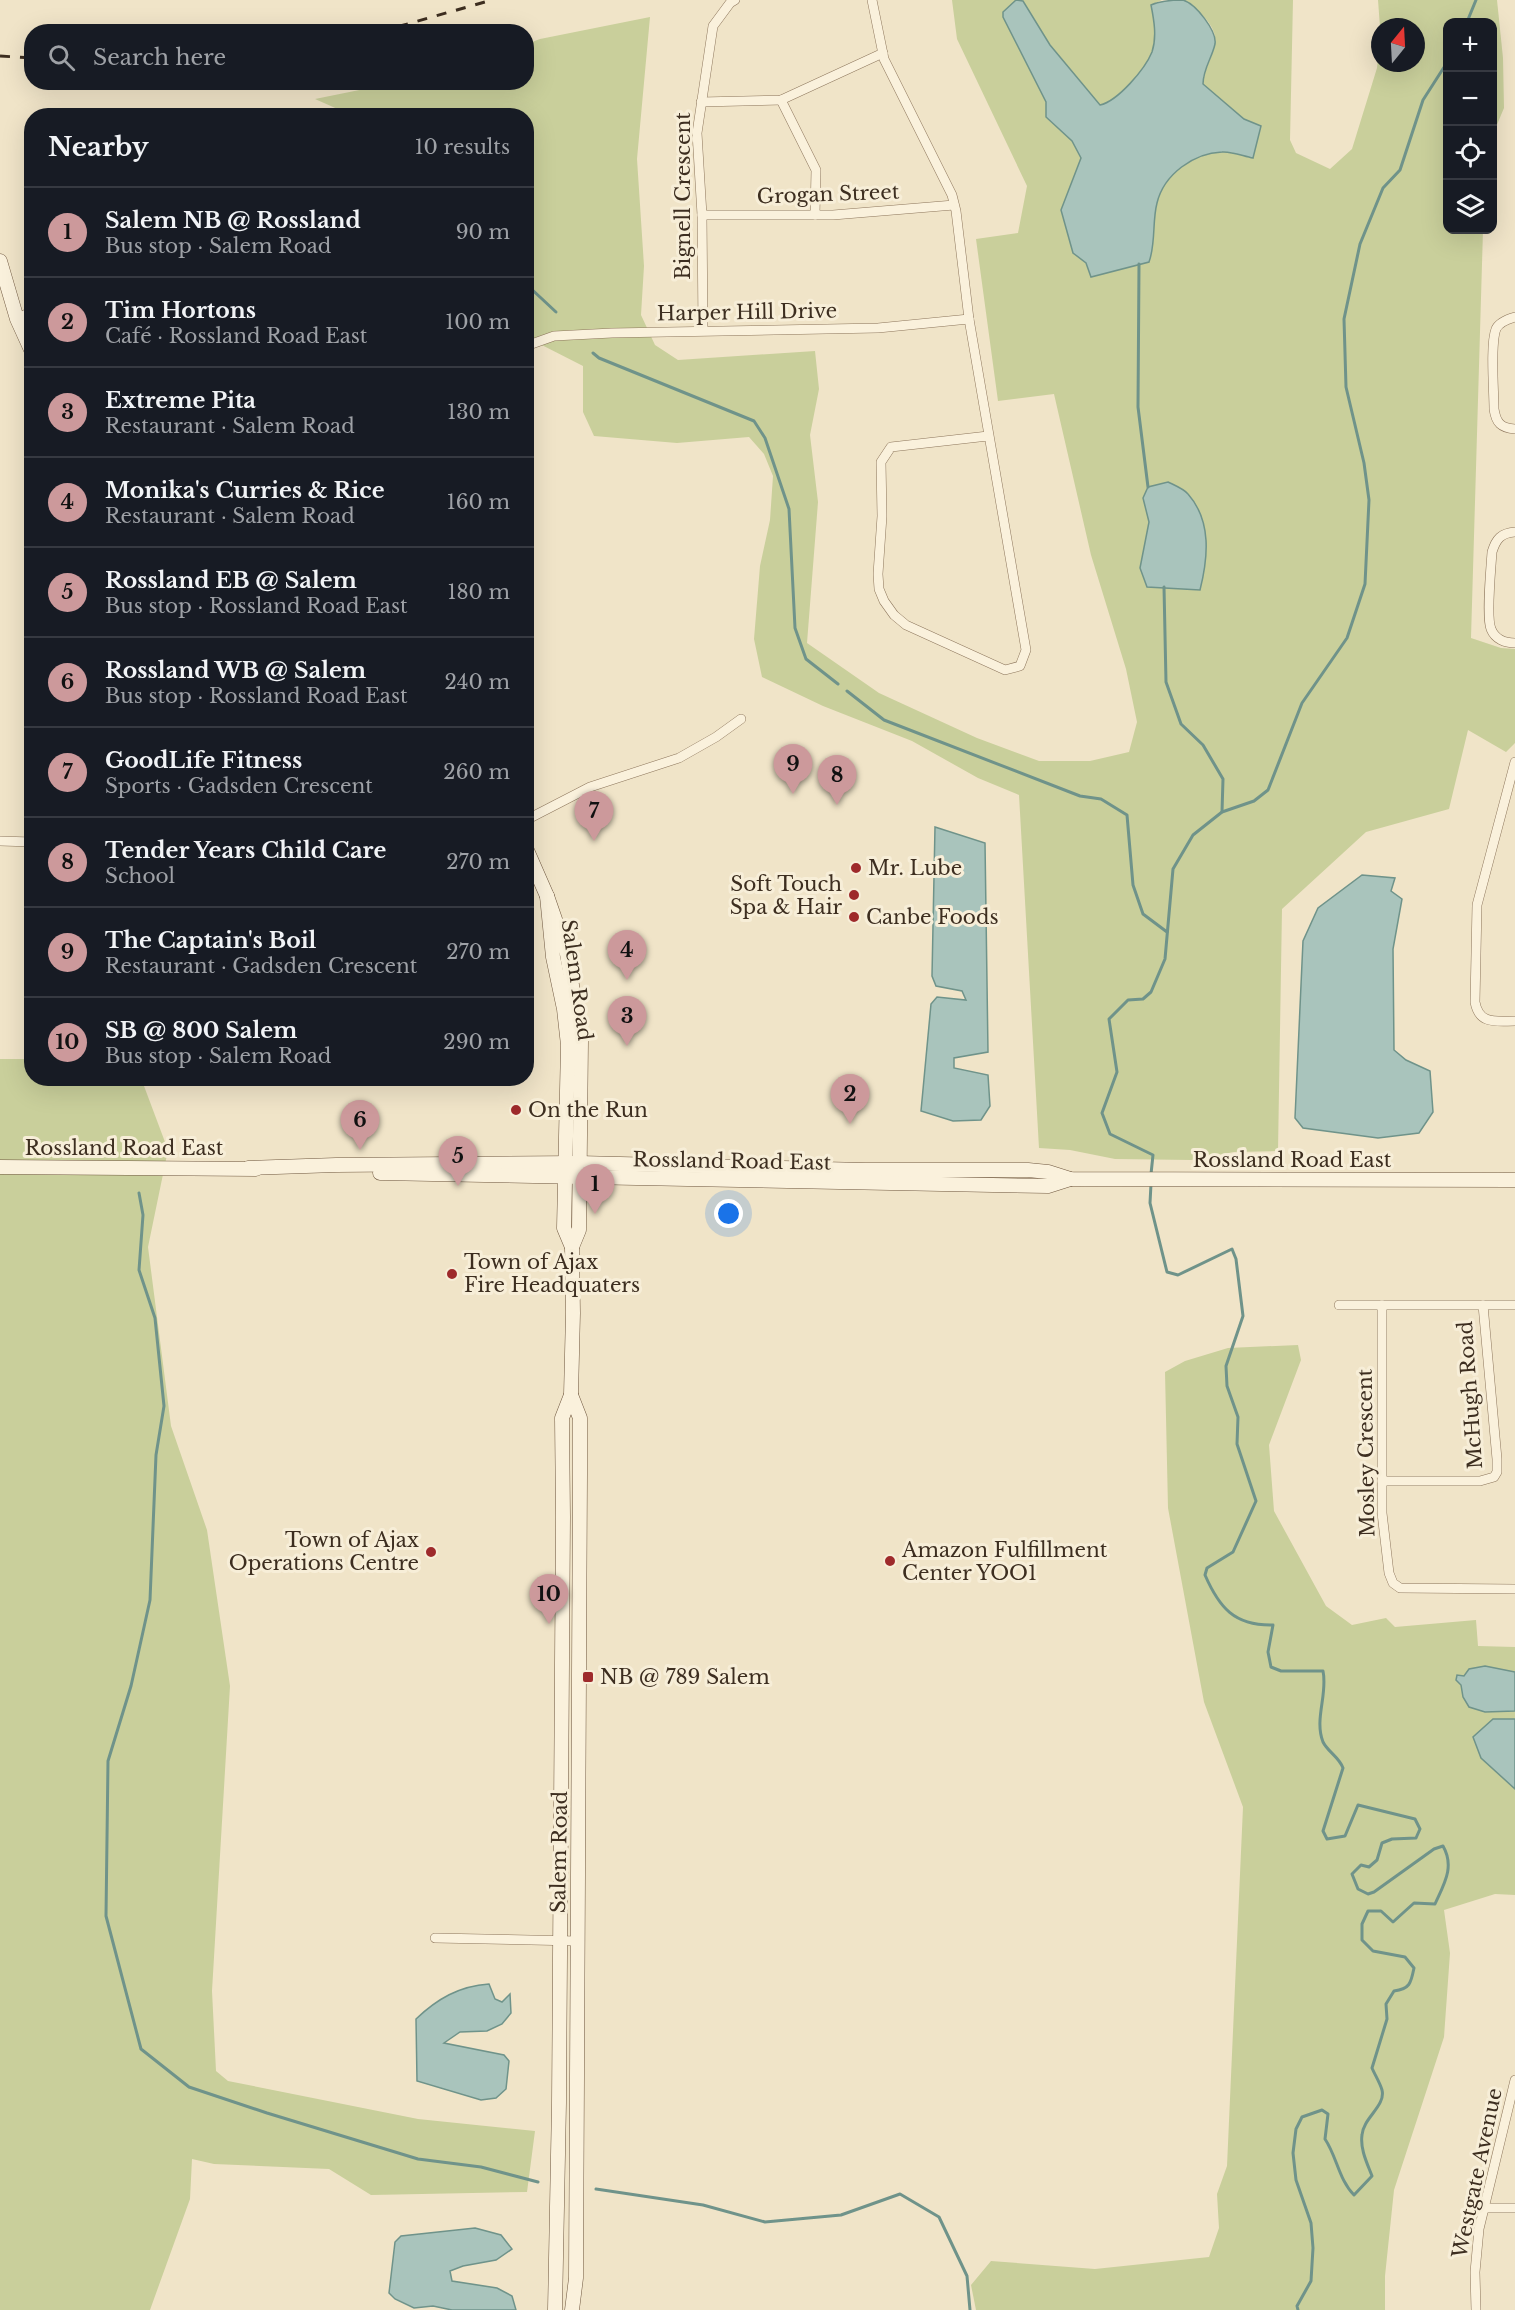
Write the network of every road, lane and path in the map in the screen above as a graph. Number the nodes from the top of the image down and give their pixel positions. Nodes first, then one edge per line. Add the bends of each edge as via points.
1 (735, 0) edge
2 (872, 0) edge
3 (883, 53) junction
4 (781, 100) junction
5 (700, 102) junction
6 (954, 205) junction
7 (702, 215) junction
8 (815, 215) junction
9 (0, 261) edge
10 (24, 316) edge
11 (1515, 317) edge
12 (16, 319) junction
13 (969, 319) junction
14 (703, 330) junction
15 (24, 336) edge
16 (534, 343) edge
17 (1515, 429) edge
18 (988, 436) junction
19 (1515, 532) edge
20 (1515, 643) edge
21 (741, 718) dead end
22 (1515, 762) edge
23 (534, 816) edge
24 (0, 841) edge
25 (24, 842) edge
26 (534, 866) edge
27 (547, 896) junction
28 (1515, 1021) edge
29 (0, 1167) edge
30 (565, 1171) junction
31 (580, 1171) junction
32 (1515, 1180) edge
33 (572, 1247) junction
34 (1339, 1305) dead end
35 (1382, 1305) junction
36 (1483, 1305) junction
37 (1515, 1305) edge
38 (571, 1395) junction
39 (1382, 1480) junction
40 (1515, 1588) edge
41 (435, 1938) dead end
42 (559, 1940) junction
43 (577, 1941) junction
44 (1515, 2080) edge
45 (1512, 2102) edge
46 (1484, 2208) junction
47 (1515, 2208) edge
48 (555, 2310) edge
49 (572, 2310) edge
50 (1476, 2310) edge

1 - 5 street, Bignell Crescent via 713,26
2 - 3 street
3 - 4 street
3 - 6 street
4 - 5 street
4 - 8 street via 816,171
5 - 7 street, Bignell Crescent via 697,133
6 - 8 street, Grogan Street
6 - 13 street
7 - 8 street, Grogan Street
7 - 14 street, Bignell Crescent
9 - 12 main road
10 - 12 street
11 - 17 street via 1496,328 1494,409 1501,426
12 - 15 main road
13 - 14 street, Harper Hill Drive via 878,328
13 - 18 street
14 - 16 street, Harper Hill Drive via 554,336
18 - 18 street via 891,447 881,462 879,589 884,602 906,625 1005,670 1020,666 1026,650
19 - 20 street via 1501,535 1495,541 1490,622 1502,641
21 - 23 street via 679,758 590,787
22 - 28 street via 1477,905 1475,1002 1476,1012 1484,1019
24 - 25 street
26 - 27 main road, Salem Road
27 - 30 main road, Salem Road via 568,1045
27 - 31 main road, Salem Road via 567,954 581,1041
29 - 30 main road, Rossland Road East
30 - 31 main road, Rossland Road East
30 - 33 main road, Salem Road via 564,1228
31 - 32 main road, Rossland Road East via 1028,1170 1070,1179
31 - 33 main road, Salem Road via 579,1230
33 - 38 main road, Salem Road
34 - 35 street
35 - 36 street
35 - 39 street, Mosley Crescent
36 - 37 street
36 - 39 street, McHugh Road via 1497,1472 1494,1477 1480,1481
38 - 42 main road, Salem Road via 562,1418
38 - 43 main road, Salem Road via 580,1418
39 - 40 street, Mosley Crescent via 1382,1513 1393,1583 1400,1588
41 - 42 street
42 - 43 street
42 - 48 main road, Salem Road
43 - 49 main road, Salem Road via 576,2278
44 - 45 street, Westgate Avenue
45 - 46 street, Westgate Avenue
46 - 47 street
46 - 50 street, Westgate Avenue via 1476,2251

